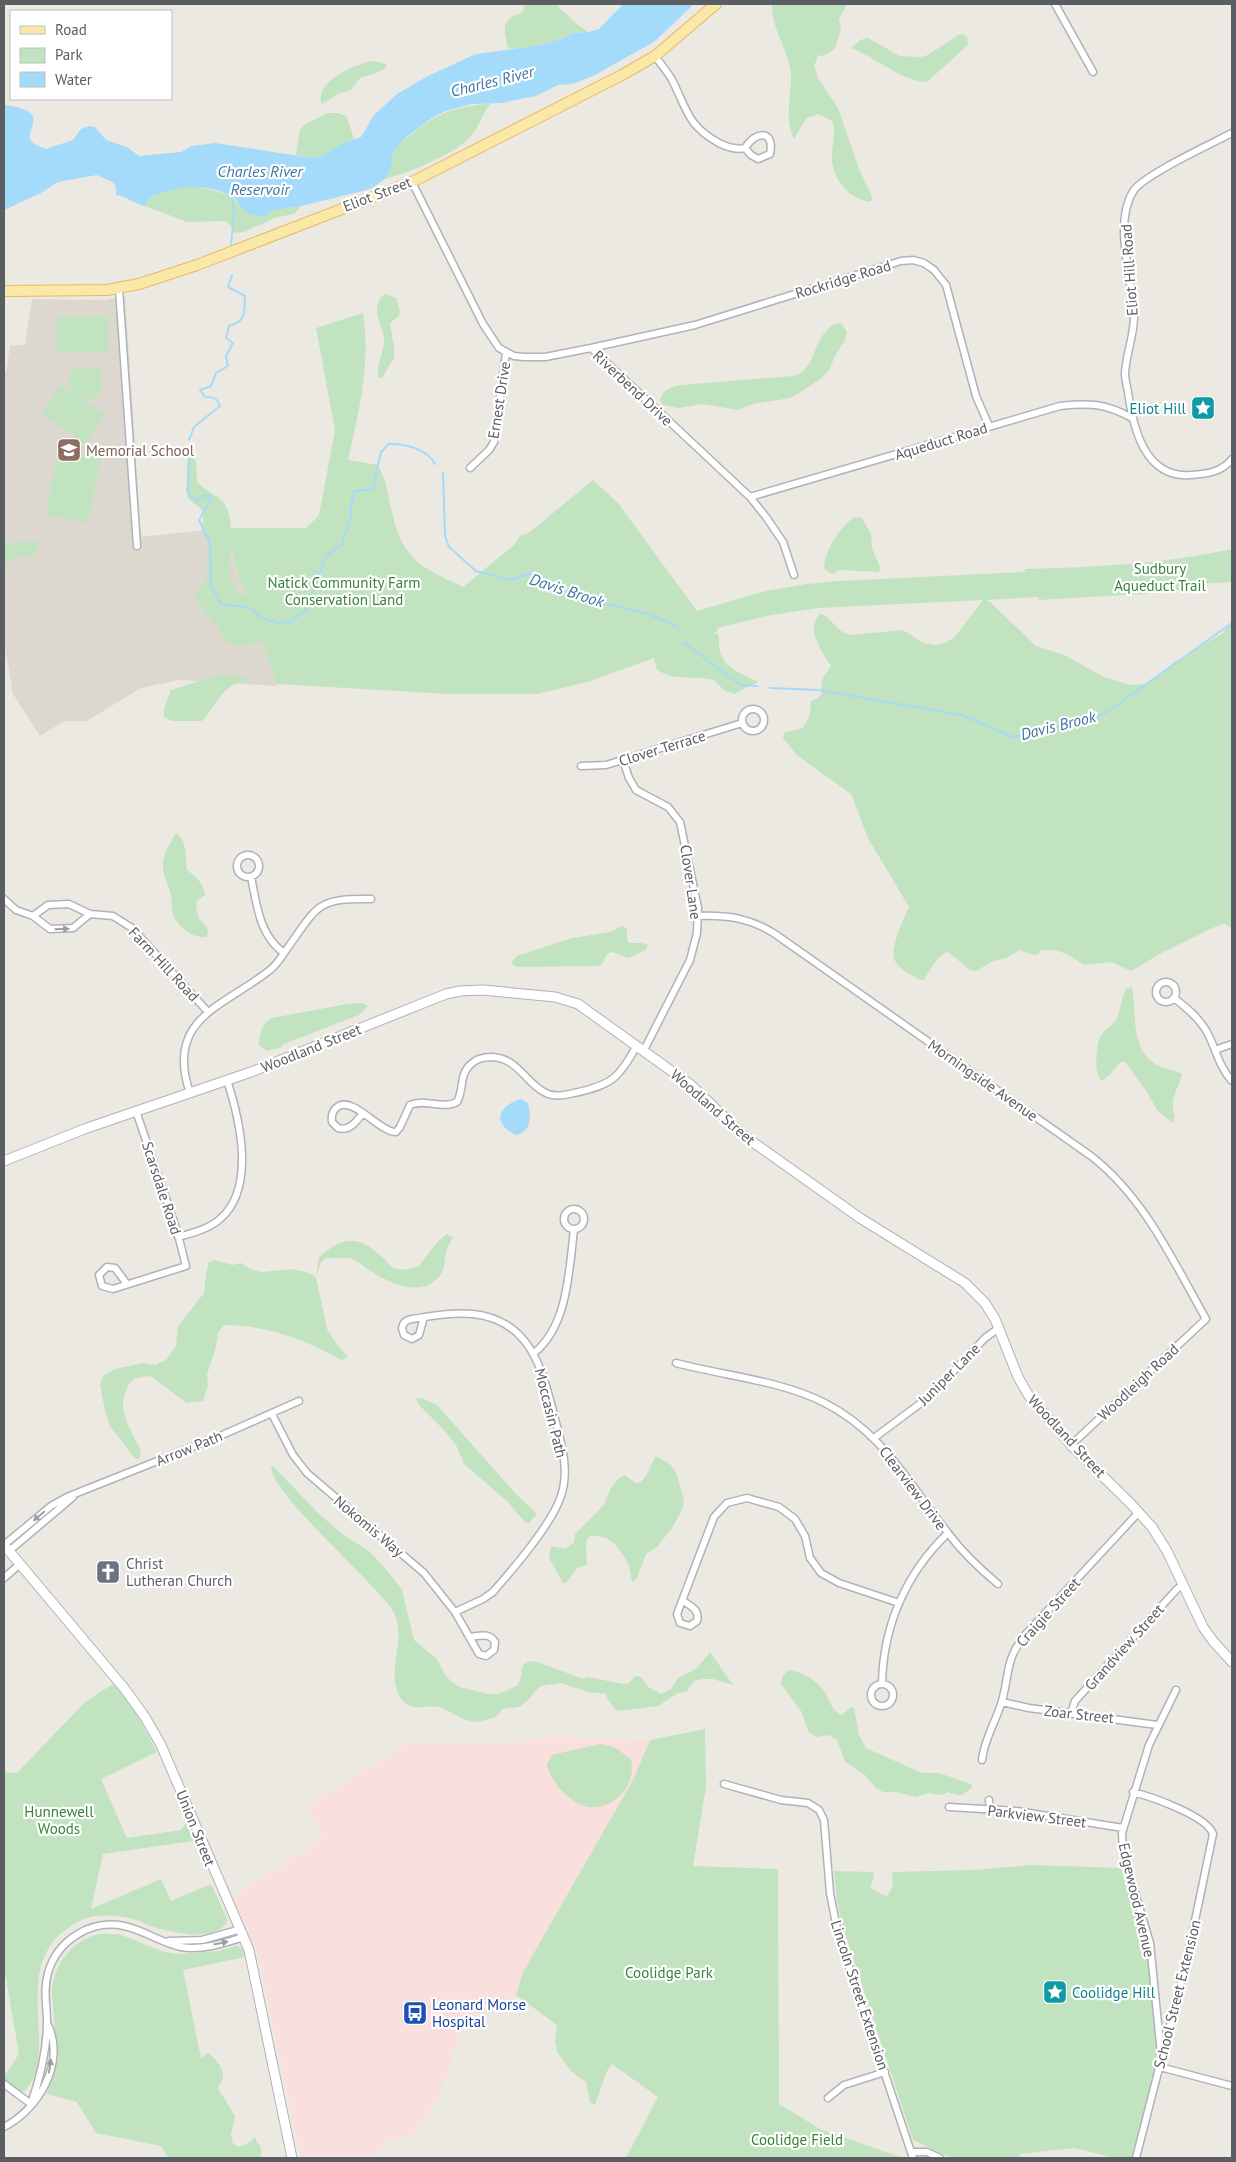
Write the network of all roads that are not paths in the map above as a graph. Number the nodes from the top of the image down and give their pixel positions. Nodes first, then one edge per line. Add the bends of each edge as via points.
1 (716, 4) edge
2 (1055, 4) edge
3 (654, 56) junction
4 (1094, 72) dead end
5 (1232, 133) edge
6 (746, 148) dead end
7 (412, 182) junction
8 (119, 289) junction
9 (4, 291) edge
10 (591, 348) junction
11 (506, 353) junction
12 (1132, 418) junction
13 (989, 426) junction
14 (1232, 459) edge
15 (470, 468) dead end
16 (750, 497) junction
17 (137, 546) dead end
18 (794, 575) dead end
19 (742, 724) dead end
20 (623, 760) junction
21 (581, 766) dead end
22 (251, 877) dead end
23 (4, 899) edge
24 (371, 899) dead end
25 (90, 914) junction
26 (33, 916) junction
27 (698, 916) junction
28 (284, 953) junction
29 (1174, 998) dead end
30 (208, 1012) junction
31 (1232, 1044) edge
32 (640, 1047) junction
33 (1215, 1050) junction
34 (228, 1080) junction
35 (1232, 1081) edge
36 (190, 1093) junction
37 (136, 1111) junction
38 (363, 1113) junction
39 (4, 1161) edge
40 (574, 1230) dead end
41 (178, 1237) junction
42 (128, 1284) junction
43 (424, 1317) dead end
44 (1206, 1320) joint
45 (1000, 1328) junction
46 (534, 1353) junction
47 (676, 1363) dead end
48 (299, 1401) dead end
49 (272, 1414) junction
50 (874, 1438) junction
51 (1071, 1445) junction
52 (1139, 1512) junction
53 (948, 1533) junction
54 (6, 1547) edge
55 (20, 1564) junction
56 (4, 1578) edge
57 (998, 1584) dead end
58 (1183, 1585) junction
59 (682, 1601) dead end
60 (899, 1603) junction
61 (456, 1612) junction
62 (470, 1637) dead end
63 (1232, 1662) edge
64 (882, 1684) dead end
65 (1176, 1690) dead end
66 (1002, 1702) junction
67 (1070, 1713) junction
68 (1158, 1725) junction
69 (982, 1760) dead end
70 (724, 1784) dead end
71 (1133, 1792) junction
72 (989, 1800) dead end
73 (950, 1807) dead end
74 (990, 1809) junction
75 (1123, 1828) junction
76 (243, 1933) junction
77 (1161, 2063) junction
78 (885, 2072) junction
79 (4, 2084) edge
80 (1232, 2086) edge
81 (828, 2098) dead end
82 (31, 2104) junction
83 (4, 2127) edge
84 (912, 2155) edge
85 (292, 2158) edge
86 (940, 2158) edge
87 (1138, 2158) edge

1 - 3 main road, Eliot Street
2 - 4 street
3 - 6 street via 670,77 695,126 722,145
3 - 7 main road, Eliot Street
5 - 12 street, Eliot Hill Road via 1141,182 1130,200 1125,218 1134,318 1125,375
7 - 8 main road, Eliot Street via 198,265
7 - 11 street via 483,324
8 - 9 main road, Eliot Street
8 - 17 street
10 - 11 street, Riverbend Drive via 546,357
10 - 13 street, Rockridge Road via 694,326 875,268 913,260 924,263 946,285 976,396
10 - 16 street, Riverbend Drive
11 - 15 street, Ernest Drive via 494,442
12 - 13 street, Aqueduct Road via 1116,409 1088,403 1060,406
12 - 14 street, Eliot Hill Road via 1141,446 1167,472 1181,476 1210,474
13 - 16 street, Aqueduct Road
16 - 18 street, Riverbend Drive via 783,542
19 - 20 street, Clover Terrace
20 - 21 street, Clover Terrace
20 - 27 street, Clover Lane via 636,790 668,807 680,822
22 - 28 street via 263,927 272,943
23 - 26 street via 16,910
24 - 28 street via 338,899 324,905 312,915
25 - 26 street, Farm Hill Road via 74,904 52,904
26 -> 25 street via 50,928 69,929 78,926
25 - 30 street, Farm Hill Road via 113,916 126,924
27 - 32 street, Clover Lane via 690,960
27 - 44 street, Morningside Avenue via 734,916 767,929 1100,1164 1123,1185 1144,1212
28 - 30 street via 270,970
29 - 33 street via 1202,1025
30 - 36 street via 195,1026 186,1046 185,1070
31 - 33 street
32 - 34 street, Woodland Street via 571,1000 468,990 437,997
32 - 38 street, Clover Lane via 616,1077 599,1088 553,1095 543,1091 510,1061 488,1057 475,1060 466,1070 457,1102 410,1105 396,1132 385,1130
32 - 45 street, Woodland Street via 698,1091 743,1136 860,1218 965,1283 985,1303
33 - 35 street
34 - 36 street, Woodland Street
34 - 41 street via 240,1128 242,1169 238,1194 220,1220
36 - 37 street, Woodland Street
37 - 39 street, Woodland Street
37 - 41 street, Scarsdale Road
38 - 38 street via 342,1104 332,1113 332,1122 338,1128 346,1129
40 - 46 street via 560,1312 547,1339
41 - 42 street, Scarsdale Road via 186,1266
42 - 42 street via 106,1288 100,1283 100,1275 107,1267 115,1268
43 - 46 street, Moccasin Path via 464,1314 489,1317 512,1329
44 - 51 street, Woodleigh Road
45 - 50 street, Juniper Lane via 985,1338 930,1397
45 - 51 street, Woodland Street via 1025,1390
46 - 61 street, Moccasin Path via 545,1379 562,1446 565,1472 560,1499 548,1521 493,1592
47 - 50 street, Clearview Drive via 796,1391 834,1408
48 - 49 street, Arrow Path
49 - 54 street, Arrow Path via 51,1506
49 - 61 street, Nokomis Way via 293,1455 308,1473 424,1573
50 - 53 street, Clearview Drive via 901,1468
51 - 52 street, Woodland Street
52 - 58 street, Woodland Street via 1162,1543
52 - 66 street, Craigie Street via 1019,1642 1008,1662
53 - 57 street, Clearview Drive
53 - 60 street via 923,1559
54 - 55 street, Union Street
55 - 56 street
55 - 76 street, Union Street via 115,1677 150,1725
58 - 63 street, Woodland Street via 1208,1634
58 - 67 street, Grandview Street via 1075,1701
59 - 60 street via 714,1517 727,1503 747,1498 779,1507 794,1519 805,1536 810,1558 821,1573 839,1583
60 - 64 street via 886,1642
61 - 62 street, Nokomis Way
65 - 68 street, Edgewood Avenue
66 - 67 street, Zoar Street
66 - 69 street, Craigie Street
67 - 68 street, Zoar Street
68 - 71 street, Edgewood Avenue
70 - 78 street, Lincoln Street Extension via 782,1800 808,1803 822,1813 836,1926
71 - 75 street, Edgewood Avenue
71 - 77 street, School Street Extension via 1202,1820 1212,1830 1212,1843
72 - 74 street
73 - 74 street, Parkview Street
74 - 75 street, Parkview Street via 1029,1812
75 - 77 street, Edgewood Avenue via 1123,1852 1150,1943
76 - 82 street via 202,1940 164,1940 125,1926 109,1924 87,1929 72,1937 60,1949 48,1973 43,2064
76 - 85 street, Union Street
77 - 80 street
77 - 87 street, School Street Extension
78 - 81 street via 844,2085
78 - 84 street, Lincoln Street Extension
79 - 82 street
82 - 83 street
84 - 86 street via 927,2152

